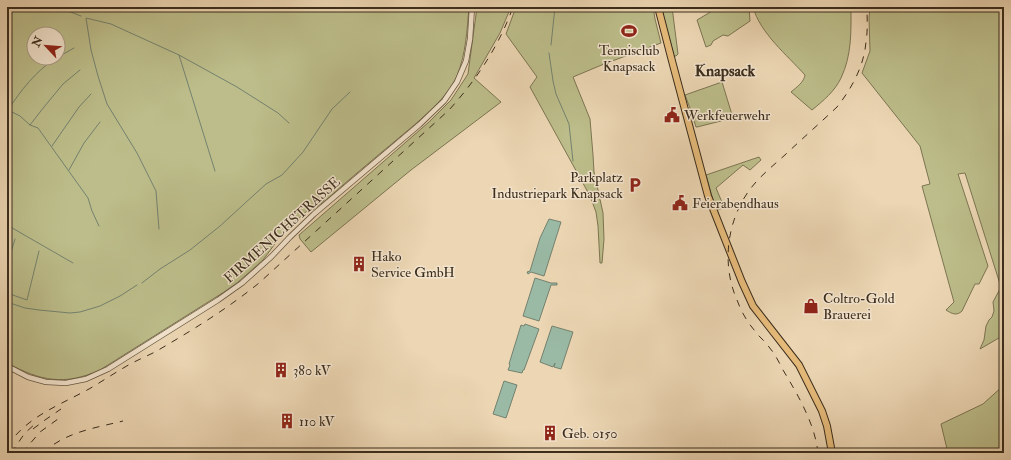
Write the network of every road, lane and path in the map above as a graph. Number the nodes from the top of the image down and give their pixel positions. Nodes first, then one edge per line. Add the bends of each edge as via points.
1 (472, 7) edge
2 (658, 7) edge
3 (7, 366) edge
4 (832, 453) edge

1 - 3 street, FIRMENICHSTRASSE via 466,61 457,82 444,101 314,214 242,282 218,300 108,369 86,379 61,383 46,382 28,377
2 - 4 main road via 708,196 753,306 799,365 822,411

